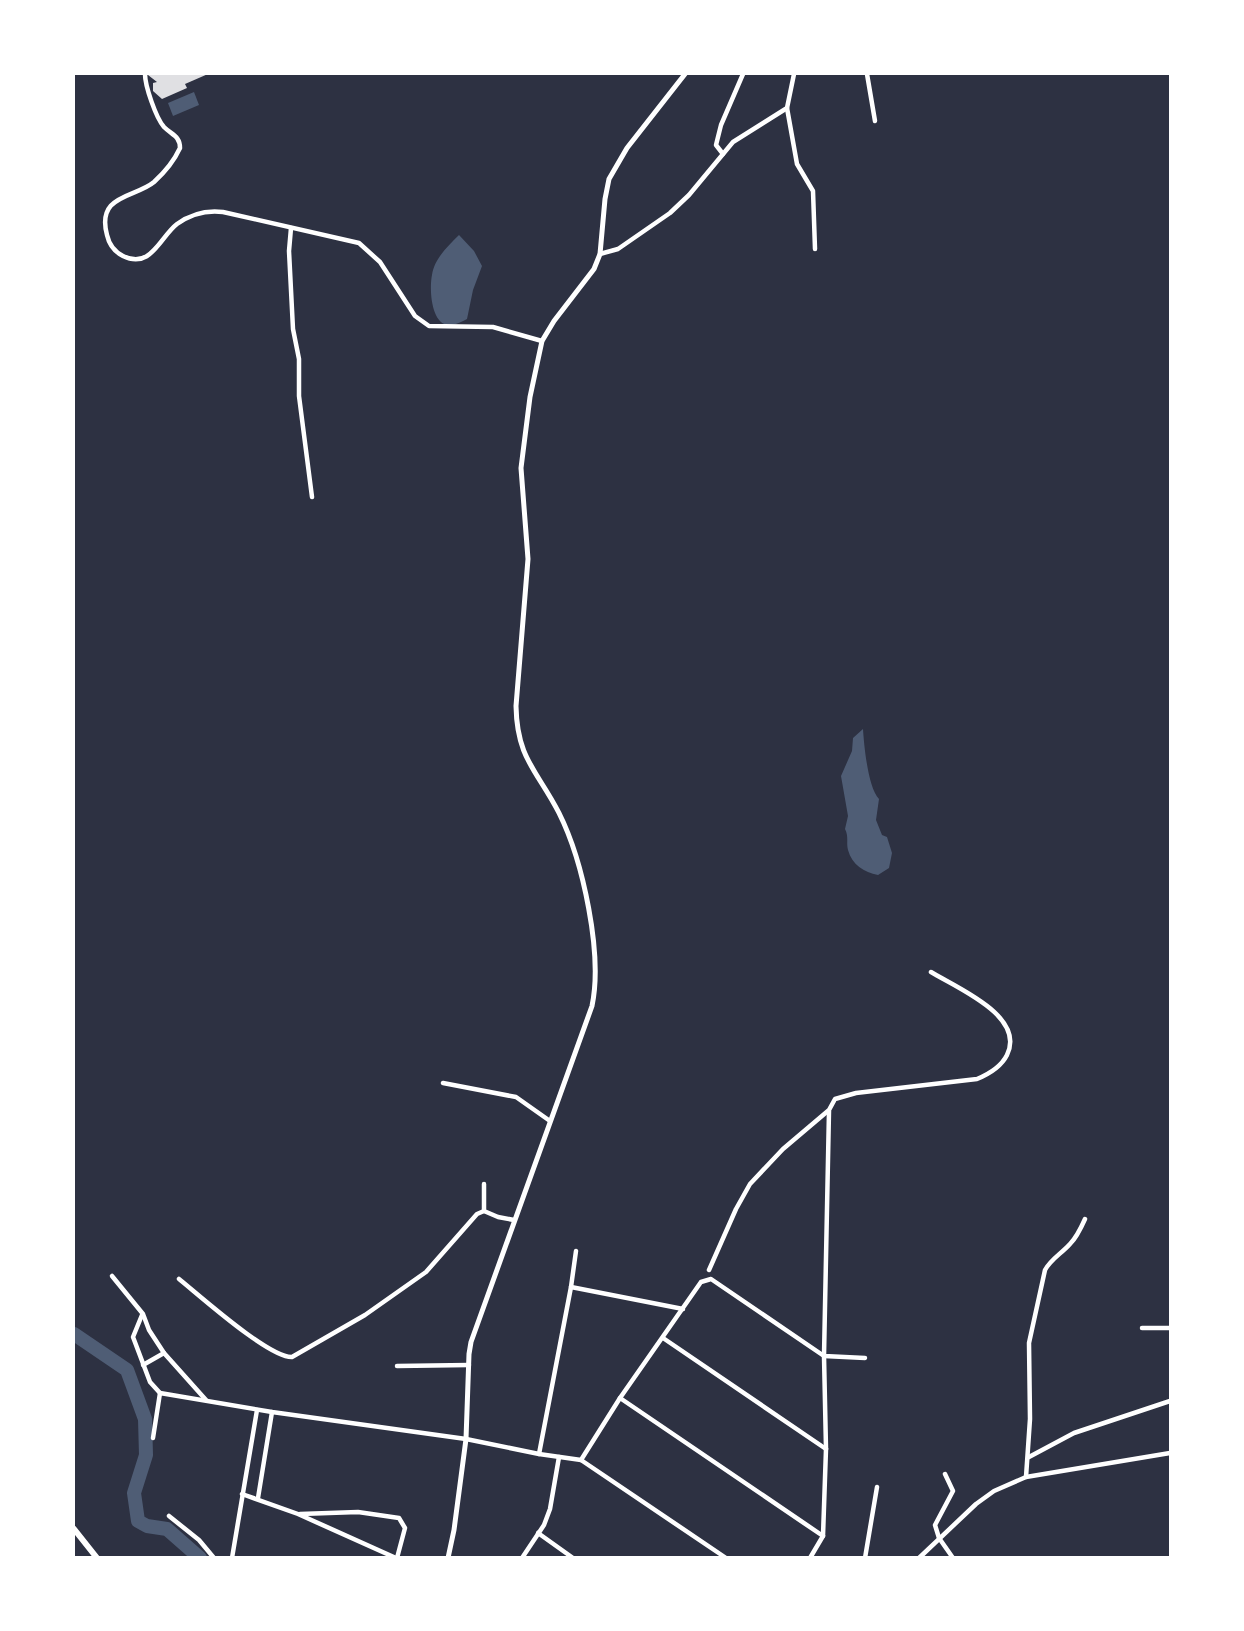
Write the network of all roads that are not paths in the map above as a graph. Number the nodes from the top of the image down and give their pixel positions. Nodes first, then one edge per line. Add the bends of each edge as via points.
1 (145, 74) edge
2 (685, 74) edge
3 (743, 74) edge
4 (794, 74) edge
5 (867, 74) edge
6 (787, 108) junction
7 (875, 121) dead end
8 (723, 154) junction
9 (291, 228) junction
10 (815, 248) dead end
11 (600, 254) junction
12 (542, 341) junction
13 (312, 497) dead end
14 (931, 972) dead end
15 (443, 1083) dead end
16 (829, 1110) junction
17 (550, 1121) junction
18 (484, 1184) dead end
19 (484, 1211) junction
20 (1086, 1219) dead end
21 (514, 1220) junction
22 (576, 1251) dead end
23 (709, 1270) dead end
24 (112, 1276) dead end
25 (180, 1279) dead end
26 (571, 1287) junction
27 (684, 1309) junction
28 (142, 1314) junction
29 (1142, 1328) dead end
30 (1171, 1328) edge
31 (663, 1338) junction
32 (164, 1353) junction
33 (824, 1356) junction
34 (865, 1358) dead end
35 (143, 1365) junction
36 (397, 1366) dead end
37 (469, 1366) junction
38 (160, 1393) junction
39 (620, 1398) junction
40 (206, 1400) junction
41 (1171, 1401) edge
42 (257, 1410) junction
43 (272, 1412) junction
44 (153, 1438) dead end
45 (466, 1439) junction
46 (826, 1448) junction
47 (1171, 1453) edge
48 (538, 1454) junction
49 (559, 1457) junction
50 (1029, 1457) junction
51 (581, 1460) junction
52 (945, 1474) dead end
53 (1026, 1477) junction
54 (877, 1487) dead end
55 (242, 1494) junction
56 (258, 1498) junction
57 (298, 1514) junction
58 (169, 1516) dead end
59 (74, 1529) edge
60 (538, 1533) junction
61 (823, 1536) junction
62 (939, 1538) junction
63 (97, 1558) edge
64 (214, 1558) edge
65 (232, 1558) edge
66 (396, 1558) edge
67 (448, 1558) edge
68 (522, 1558) edge
69 (573, 1558) edge
70 (726, 1558) edge
71 (810, 1558) edge
72 (865, 1558) edge
73 (919, 1558) edge
74 (953, 1558) edge

1 - 9 street via 159,118 177,136 180,148 156,181 113,205 105,223 112,247 124,257 144,258 175,225 206,212
2 - 11 street via 627,148 609,179
3 - 8 street via 716,145
4 - 6 street
5 - 7 street
6 - 8 street via 743,135
6 - 10 street via 797,164 813,191
8 - 11 street via 670,213 618,249
9 - 12 street via 359,243 380,262 415,316 429,326 493,327
9 - 13 street via 293,329
11 - 12 street
12 - 17 street via 521,468 528,559 516,726 523,752 558,810 571,842 597,960 592,1006
14 - 16 street via 1004,1021 1010,1042 1003,1060 977,1079 847,1095 835,1099
15 - 17 street via 516,1097
16 - 23 street via 750,1184
16 - 33 street
17 - 21 street
18 - 19 street
19 - 21 street
19 - 25 street via 426,1272 365,1315 292,1357 233,1325
20 - 50 street via 1045,1270 1029,1342
21 - 37 street via 471,1342
22 - 26 street
24 - 28 street
26 - 27 street
26 - 48 street
27 - 31 street
27 - 33 street via 701,1283 711,1279
28 - 32 street
28 - 35 street via 133,1337
29 - 30 street
31 - 39 street
31 - 46 street
32 - 35 street
32 - 40 street
33 - 34 street
33 - 46 street
35 - 38 street
36 - 37 street
37 - 45 street
38 - 40 street
38 - 44 street
39 - 51 street
39 - 61 street
40 - 42 street
41 - 50 street via 1074,1433
42 - 43 street
42 - 55 street
43 - 45 street
43 - 56 street
45 - 48 street
45 - 67 street
46 - 61 street
47 - 53 street
48 - 49 street
49 - 51 street
49 - 60 street via 550,1509
50 - 53 street
51 - 70 street
52 - 62 street via 953,1491 936,1521
53 - 62 street via 994,1491
54 - 72 street
55 - 56 street
55 - 65 street
56 - 57 street
57 - 66 street
57 - 66 street via 358,1512 399,1518 405,1528
58 - 64 street
59 - 63 main road
60 - 68 street
60 - 69 street
61 - 71 street
62 - 73 street
62 - 74 street

